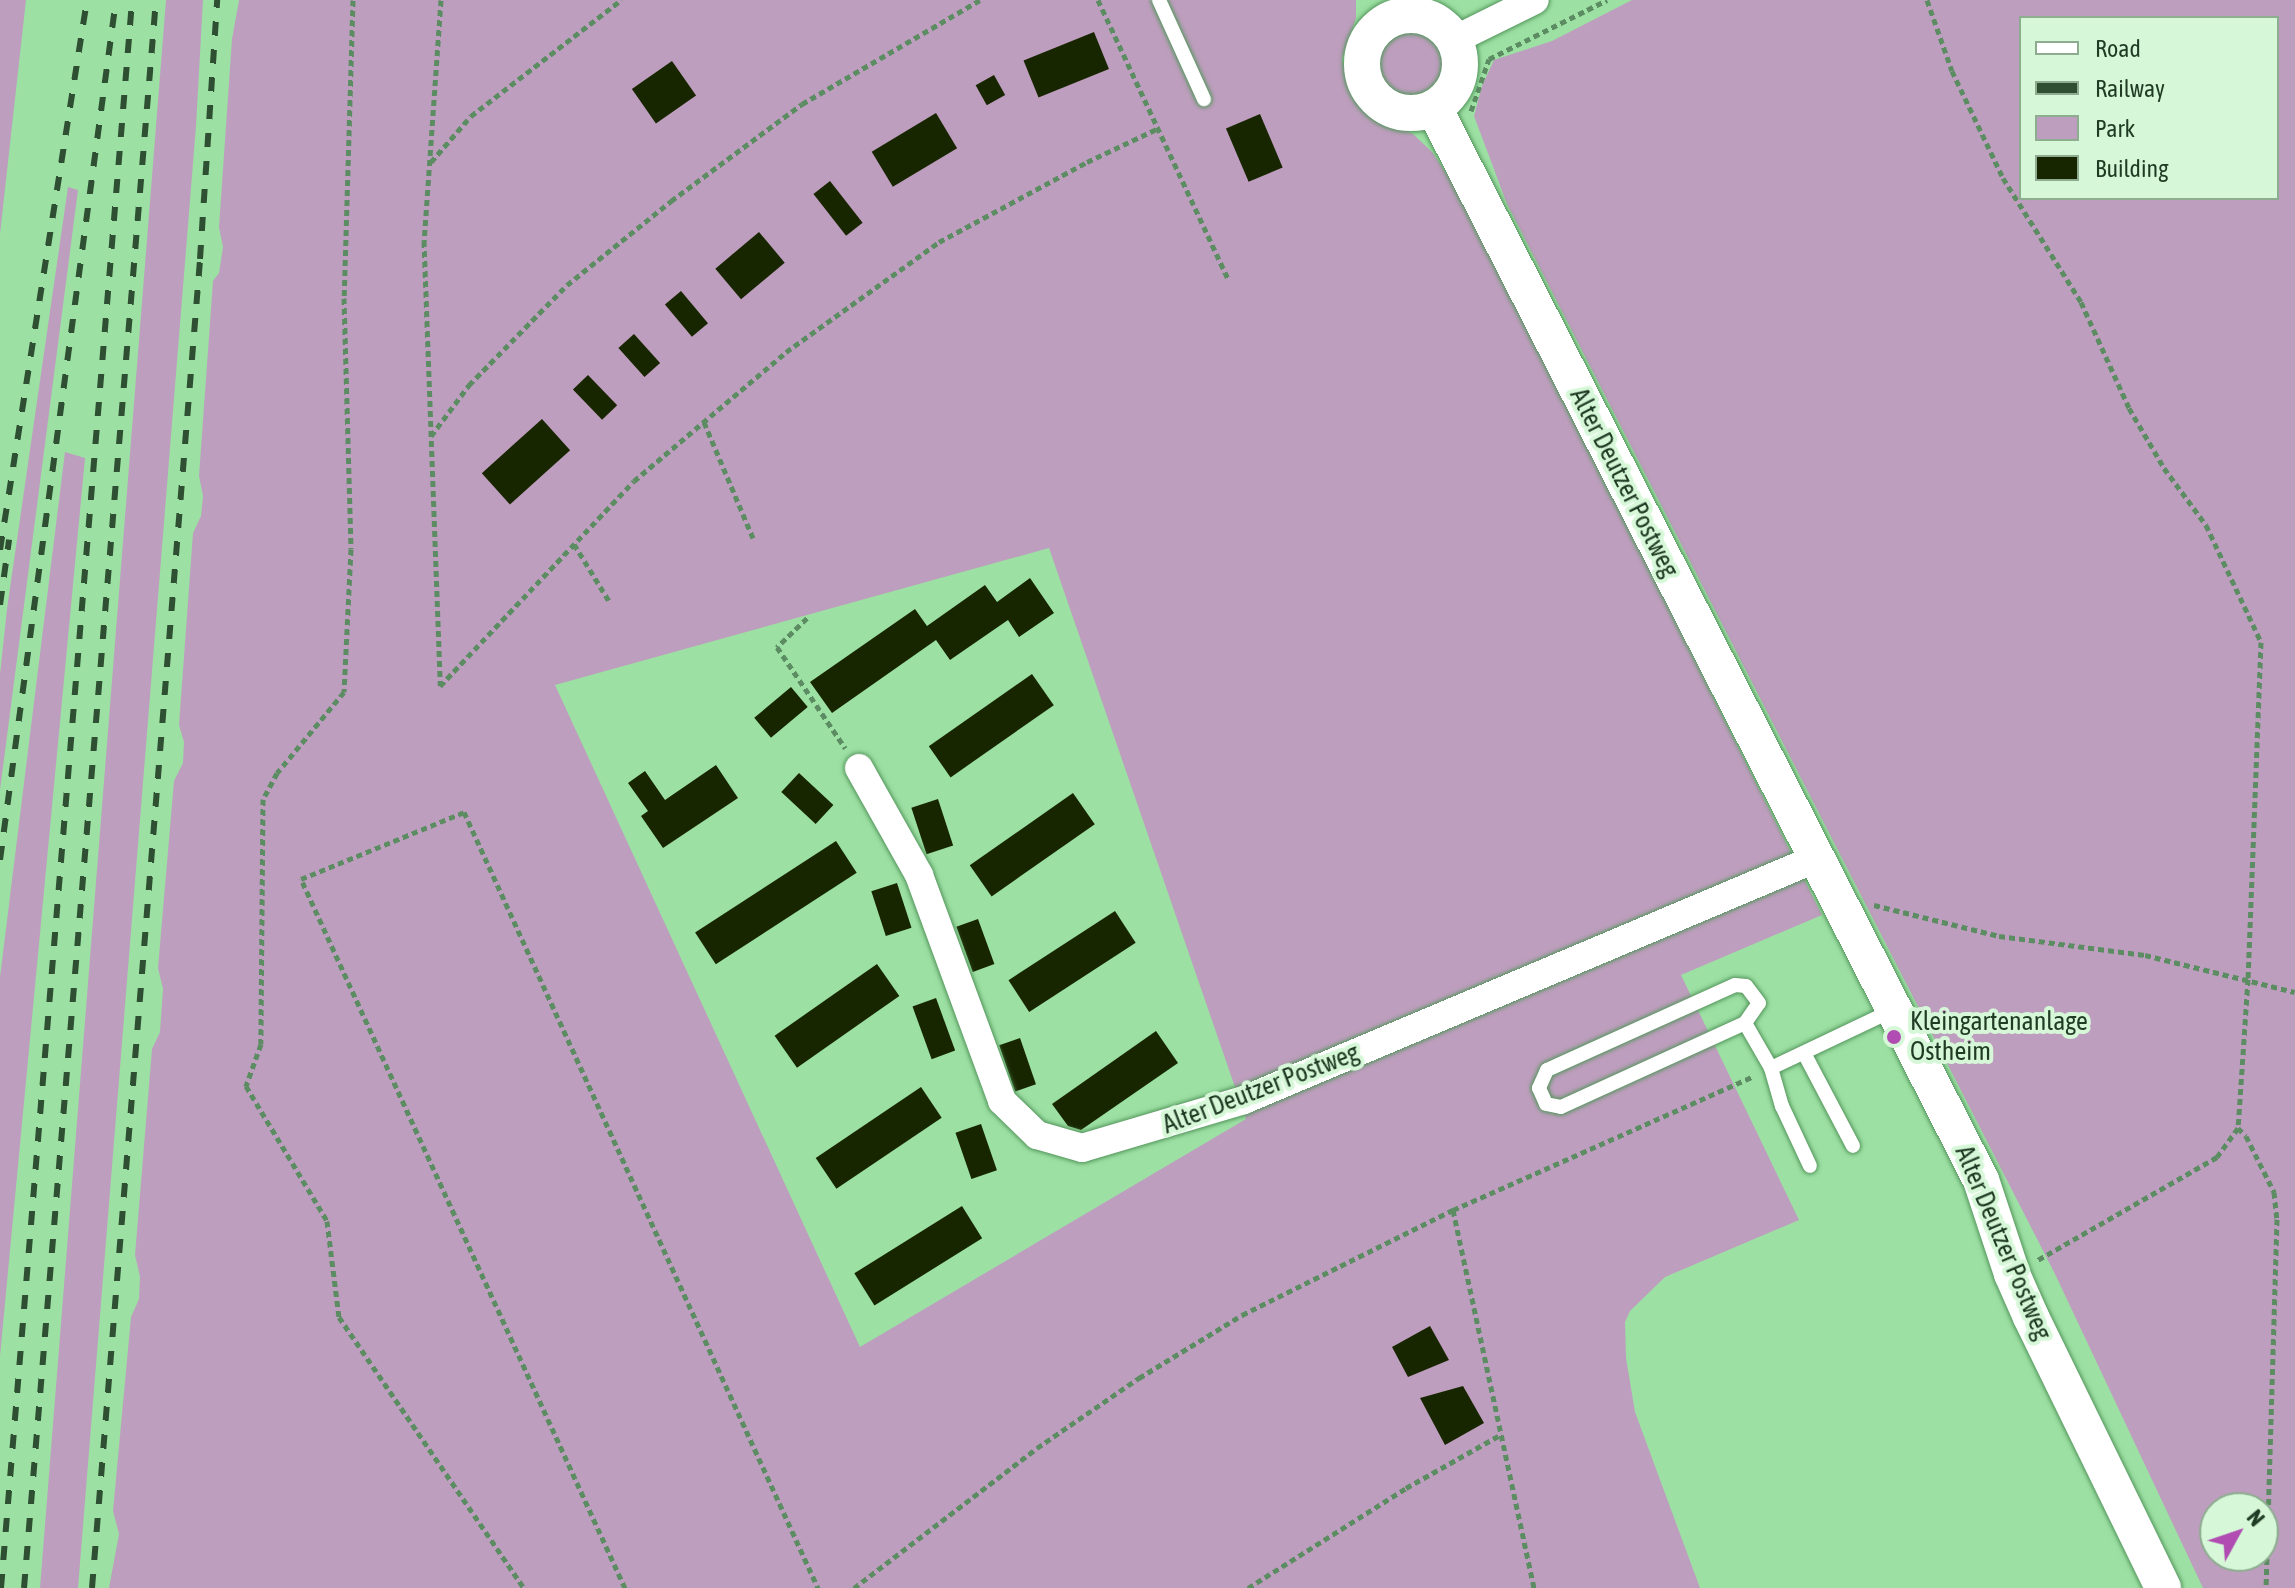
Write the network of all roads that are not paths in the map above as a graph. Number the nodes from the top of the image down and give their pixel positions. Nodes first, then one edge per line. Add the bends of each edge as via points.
1 (1159, 0) edge
2 (1535, 0) edge
3 (1383, 10) edge
4 (1454, 40) junction
5 (1204, 99) dead end
6 (1434, 108) junction
7 (859, 768) road end
8 (1815, 859) junction
9 (1893, 1010) junction
10 (1745, 1023) junction
11 (1804, 1053) junction
12 (1771, 1068) junction
13 (1853, 1146) dead end
14 (1810, 1166) dead end
15 (2163, 1588) edge

1 - 5 lane
2 - 4 street
3 - 4 street via 1425,17 1442,25
3 - 6 street via 1363,49 1361,68 1367,86 1395,111 1415,114
4 - 6 street via 1460,59 1458,79
6 - 8 street, Alter Deutzer Postweg
7 - 8 street, Alter Deutzer Postweg via 919,875 1002,1101 1037,1135 1082,1148 1244,1100
8 - 9 street, Alter Deutzer Postweg
9 - 11 lane
9 - 15 street, Alter Deutzer Postweg via 1981,1180 2031,1317
10 - 10 lane via 1561,1107 1546,1104 1539,1088 1547,1070 1735,985 1746,986 1759,1003
10 - 12 lane
11 - 12 lane
11 - 13 lane
12 - 14 lane

